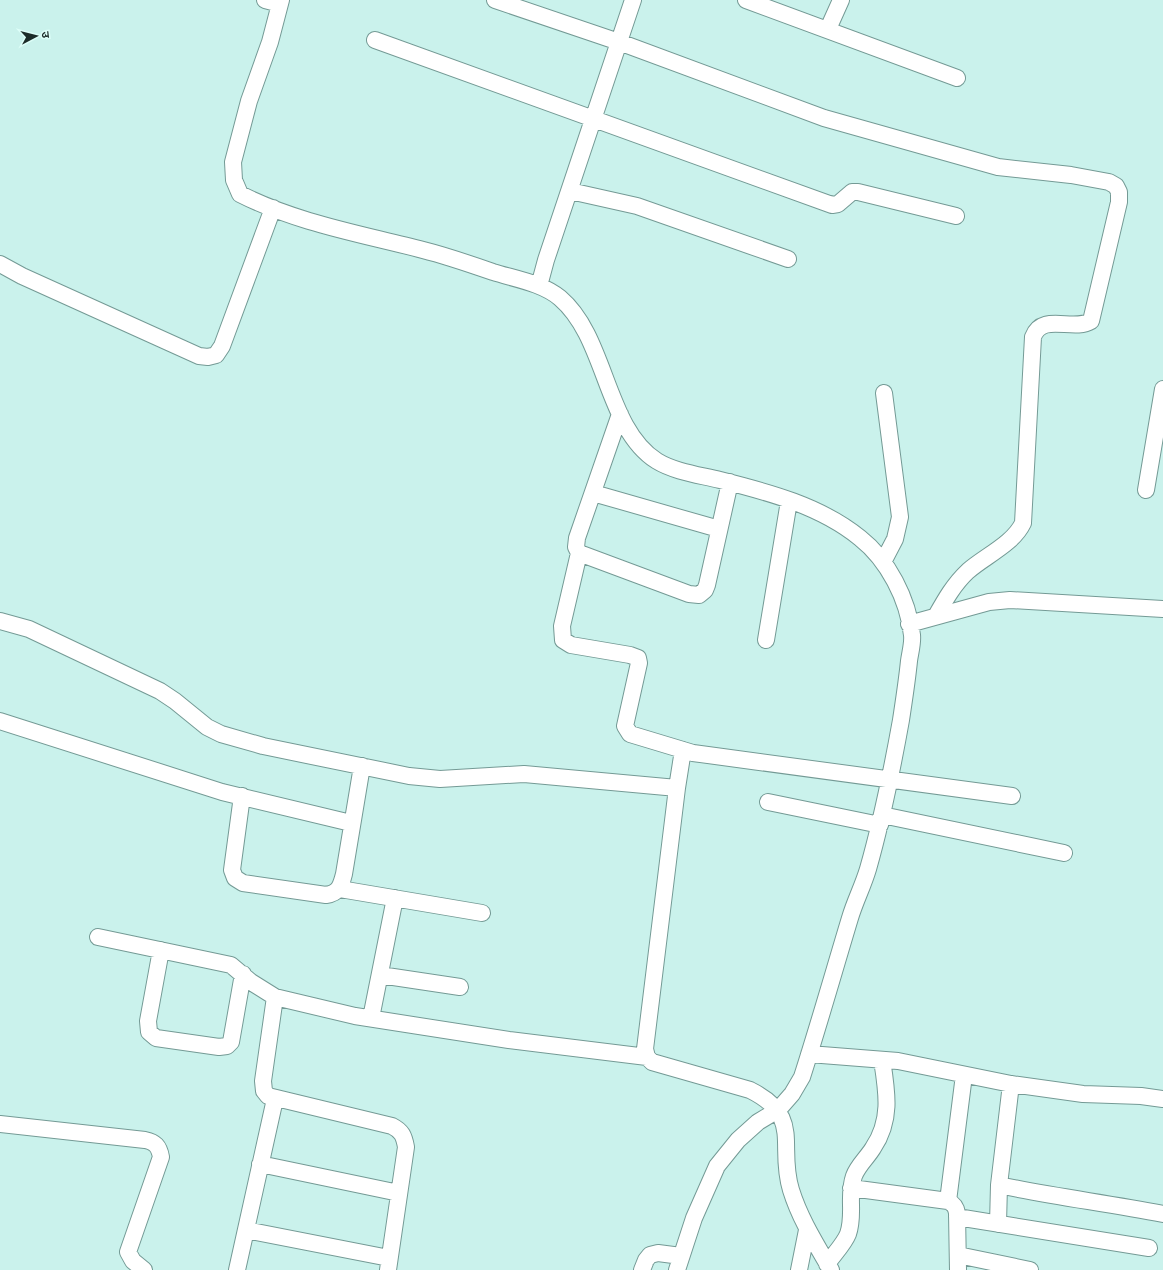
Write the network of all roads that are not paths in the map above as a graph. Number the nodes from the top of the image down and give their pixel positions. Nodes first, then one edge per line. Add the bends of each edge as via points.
1 (495, 0) edge
2 (633, 0) edge
3 (746, 0) edge
4 (841, 0) edge
5 (275, 1) edge
6 (828, 29) junction
7 (375, 40) dead end
8 (619, 42) junction
9 (957, 78) dead end
10 (593, 120) junction
11 (570, 191) junction
12 (273, 208) junction
13 (956, 216) dead end
14 (788, 259) dead end
15 (0, 264) edge
16 (542, 273) junction
17 (1163, 389) edge
18 (884, 393) dead end
19 (620, 414) junction
20 (730, 482) junction
21 (1146, 490) dead end
22 (593, 493) junction
23 (789, 500) junction
24 (720, 529) junction
25 (579, 553) junction
26 (883, 562) junction
27 (1163, 609) edge
28 (939, 611) junction
29 (0, 621) edge
30 (909, 624) junction
31 (766, 640) dead end
32 (0, 721) edge
33 (683, 750) junction
34 (362, 766) junction
35 (890, 780) junction
36 (677, 788) junction
37 (242, 796) junction
38 (1012, 796) dead end
39 (768, 802) dead end
40 (881, 820) junction
41 (351, 823) junction
42 (1064, 853) dead end
43 (340, 890) junction
44 (395, 898) junction
45 (482, 913) dead end
46 (98, 937) dead end
47 (161, 950) junction
48 (243, 974) junction
49 (380, 975) junction
50 (460, 987) dead end
51 (275, 997) junction
52 (371, 1018) junction
53 (809, 1054) junction
54 (647, 1057) junction
55 (882, 1060) junction
56 (964, 1074) junction
57 (1011, 1084) junction
58 (274, 1099) junction
59 (1163, 1099) edge
60 (778, 1110) junction
61 (0, 1124) edge
62 (260, 1164) junction
63 (999, 1185) junction
64 (851, 1188) junction
65 (399, 1193) junction
66 (948, 1201) junction
67 (1163, 1214) edge
68 (957, 1217) junction
69 (998, 1224) junction
70 (246, 1230) junction
71 (807, 1230) junction
72 (1149, 1248) dead end
73 (679, 1263) edge
74 (958, 1263) edge
75 (388, 1264) edge
76 (829, 1267) edge
77 (144, 1270) edge
78 (237, 1270) edge
79 (642, 1270) edge
80 (798, 1270) edge
81 (1030, 1270) edge

1 - 8 street
2 - 8 street
3 - 6 street
4 - 6 street
5 - 12 street via 270,42 249,101 233,162 234,180 240,194
6 - 9 street
7 - 10 street
8 - 10 street
8 - 28 street via 832,120 998,167 1071,175 1109,182 1116,186 1119,202 1091,321 1082,324 1043,324 1032,336 1023,523 1015,535 967,572 953,588
10 - 11 street
10 - 13 street via 832,205 838,204 852,192 858,192
11 - 14 street via 637,206
11 - 16 street
12 - 15 street via 222,346 216,355 208,357 199,356
12 - 16 street via 312,222 429,251
16 - 19 street via 559,298 576,316 597,357
17 - 21 street
18 - 26 street via 900,523
19 - 20 street via 642,449 659,462
19 - 22 street
20 - 23 street
20 - 24 street
22 - 24 street
22 - 25 street via 577,538 576,547
23 - 26 street via 839,523 862,539
23 - 31 street
24 - 25 street via 707,585 699,595 689,594
25 - 33 street via 562,626 563,640 571,645 636,656 639,663 626,717 626,730 630,734
26 - 30 street via 904,602
27 - 28 street via 1010,600
28 - 30 street
29 - 34 street via 29,629 160,691 207,727 221,734 263,746
30 - 35 street via 912,638
32 - 37 street via 222,792
33 - 35 street
33 - 36 street
34 - 36 street via 428,779 524,774
34 - 41 street
35 - 38 street
35 - 40 street
36 - 54 street via 645,1049
37 - 41 street
37 - 43 street via 232,870 238,881 326,895
39 - 40 street
40 - 42 street
40 - 53 street
41 - 43 street
43 - 44 street
44 - 45 street
44 - 49 street
46 - 47 street
47 - 48 street via 231,965
47 - 48 street via 148,1021 149,1032 156,1038 227,1046 231,1042
48 - 51 street
49 - 50 street
49 - 52 street
51 - 52 street
51 - 58 street via 263,1081 264,1091
52 - 54 street via 509,1040
53 - 55 street
53 - 60 street via 802,1077
54 - 60 street via 652,1062 760,1094
55 - 56 street
55 - 64 street via 887,1092 886,1117 880,1136 860,1165
56 - 57 street
56 - 66 street
57 - 59 street via 1083,1094
57 - 63 street
58 - 62 street
58 - 65 street via 400,1130 406,1146
60 - 71 street via 784,1120 791,1189
60 - 73 street via 758,1122 738,1140 717,1166 702,1197
61 - 77 street via 145,1140 156,1144 161,1157 128,1252 132,1261
62 - 65 street
62 - 70 street
63 - 67 street via 1048,1196
63 - 69 street
64 - 66 street
64 - 76 street via 848,1233
65 - 75 street
66 - 68 street via 956,1207
68 - 69 street
68 - 74 street
69 - 72 street
70 - 75 street
70 - 78 street
71 - 76 street
71 - 80 street
73 - 79 street via 658,1253 650,1255
74 - 81 street

